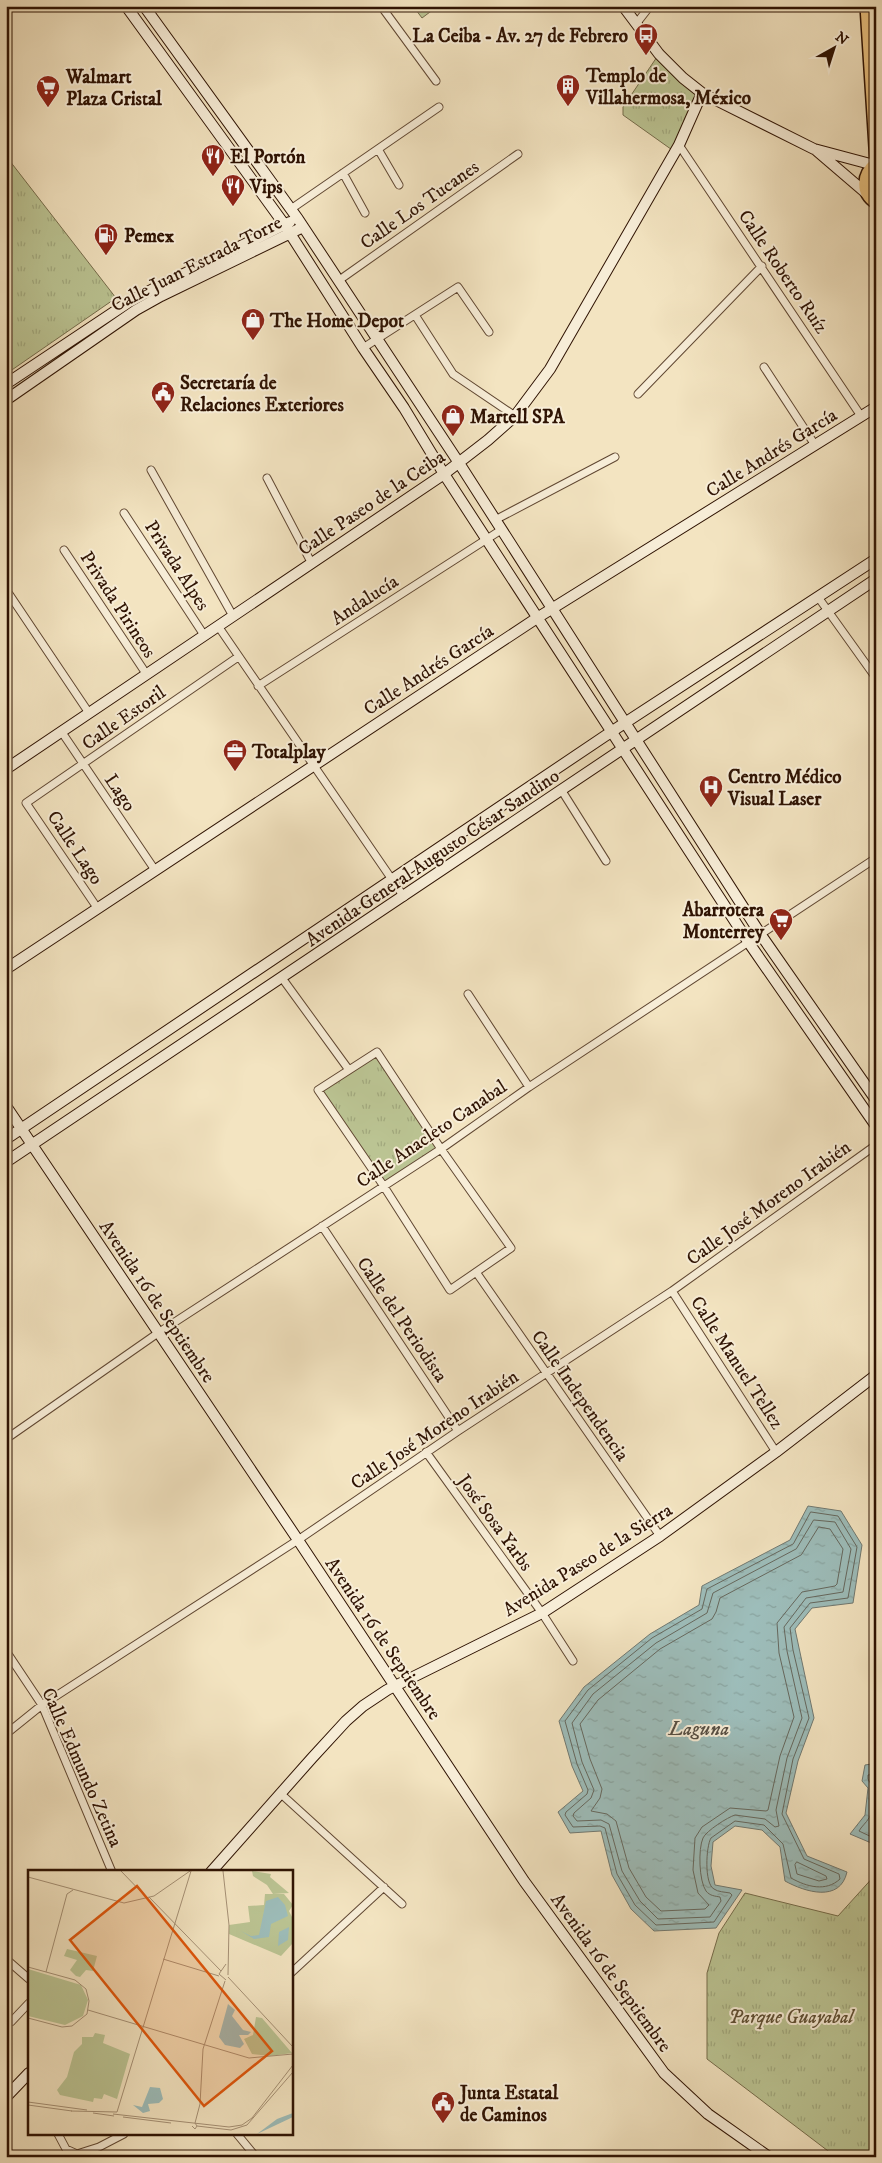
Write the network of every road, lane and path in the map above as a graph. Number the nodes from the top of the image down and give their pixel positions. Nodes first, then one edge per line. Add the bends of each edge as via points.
1 (126, 6) edge
2 (144, 6) edge
3 (381, 6) edge
4 (623, 6) edge
5 (650, 6) edge
6 (866, 6) edge
7 (636, 24) junction
8 (436, 81) dead end
9 (702, 93) junction
10 (439, 107) dead end
11 (243, 143) junction
12 (679, 145) junction
13 (378, 148) junction
14 (814, 149) junction
15 (231, 151) junction
16 (518, 154) dead end
17 (875, 164) edge
18 (343, 173) junction
19 (399, 186) dead end
20 (873, 201) edge
21 (290, 209) junction
22 (365, 213) dead end
23 (301, 223) junction
24 (284, 224) junction
25 (291, 234) junction
26 (762, 266) junction
27 (338, 281) junction
28 (415, 315) junction
29 (489, 332) dead end
30 (377, 339) junction
31 (363, 348) junction
32 (764, 367) dead end
33 (6, 384) edge
34 (638, 394) dead end
35 (6, 400) edge
36 (876, 407) edge
37 (515, 416) junction
38 (861, 416) junction
39 (815, 445) junction
40 (615, 456) dead end
41 (459, 463) junction
42 (151, 470) dead end
43 (444, 474) junction
44 (268, 478) dead end
45 (124, 513) dead end
46 (495, 520) junction
47 (501, 530) junction
48 (487, 539) junction
49 (64, 550) dead end
50 (876, 559) edge
51 (312, 564) junction
52 (876, 579) edge
53 (7, 591) edge
54 (818, 597) junction
55 (551, 609) junction
56 (828, 611) junction
57 (233, 616) junction
58 (537, 618) junction
59 (218, 626) junction
60 (204, 635) junction
61 (238, 657) junction
62 (147, 675) junction
63 (876, 678) edge
64 (258, 686) junction
65 (89, 713) junction
66 (625, 723) junction
67 (61, 731) junction
68 (611, 732) junction
69 (637, 741) junction
70 (623, 750) junction
71 (83, 764) junction
72 (313, 766) junction
73 (6, 769) edge
74 (562, 791) junction
75 (26, 803) joint
76 (876, 858) edge
77 (606, 861) dead end
78 (155, 870) junction
79 (393, 880) junction
80 (404, 896) junction
81 (98, 909) junction
82 (761, 935) junction
83 (749, 943) junction
84 (6, 968) edge
85 (282, 978) junction
86 (468, 994) dead end
87 (349, 1070) junction
88 (529, 1087) junction
89 (876, 1100) edge
90 (6, 1106) edge
91 (876, 1126) edge
92 (21, 1129) junction
93 (6, 1139) edge
94 (32, 1144) junction
95 (876, 1145) edge
96 (441, 1149) junction
97 (6, 1162) edge
98 (383, 1185) junction
99 (322, 1226) junction
100 (476, 1272) junction
101 (672, 1291) junction
102 (158, 1333) junction
103 (546, 1374) junction
104 (876, 1375) edge
105 (458, 1431) junction
106 (6, 1439) edge
107 (426, 1452) junction
108 (776, 1452) junction
109 (660, 1536) junction
110 (298, 1540) junction
111 (542, 1613) junction
112 (6, 1652) edge
113 (573, 1660) dead end
114 (395, 1686) junction
115 (42, 1705) junction
116 (6, 1734) edge
117 (280, 1794) junction
118 (111, 1870) edge
119 (213, 1870) edge
120 (384, 1887) junction
121 (402, 1904) dead end
122 (6, 1959) edge
123 (292, 1972) edge
124 (28, 1978) edge
125 (28, 2004) edge
126 (11, 2022) dead end
127 (28, 2074) edge
128 (6, 2098) edge
129 (59, 2136) edge
130 (120, 2136) edge
131 (239, 2136) edge
132 (765, 2156) edge
133 (256, 2157) edge

1 - 15 main road
2 - 11 main road
3 - 8 street
4 - 7 main road
5 - 7 street
6 - 17 main road
7 - 9 main road via 659,54
9 - 12 main road, Calle Paseo de la Ceiba
9 - 14 main road
10 - 13 street
11 - 15 main road
11 - 21 main road
12 - 26 street, Calle Roberto Ruíz
12 - 37 main road, Calle Paseo de la Ceiba via 550,369
13 - 18 street
13 - 19 street
14 - 17 main road
14 - 20 main road
15 - 24 main road
16 - 27 street, Calle Los Tucanes
17 - 20 main road via 866,175 865,187
18 - 21 street
18 - 22 street
21 - 23 main road
23 - 24 main road, Calle Juan Estrada Torre
23 - 25 main road, Calle Juan Estrada Torre
23 - 27 main road
24 - 25 main road
24 - 33 main road, Calle Juan Estrada Torre via 130,302
25 - 31 main road
25 - 35 main road, Calle Juan Estrada Torre via 136,310
26 - 34 street
26 - 38 street, Calle Roberto Ruíz
27 - 30 main road
28 - 29 street via 458,286
28 - 30 street
28 - 37 street via 452,374
30 - 31 street
30 - 41 main road
31 - 43 main road
32 - 39 street
36 - 38 main road, Calle Andrés García
37 - 41 main road, Calle Paseo de la Ceiba
38 - 39 main road, Calle Andrés García
39 - 55 main road, Calle Andrés García
40 - 46 street
41 - 43 main road, Calle Paseo de la Ceiba
41 - 46 main road
42 - 57 street
43 - 48 main road
43 - 51 main road, Calle Paseo de la Ceiba
44 - 51 street
45 - 60 street, Privada Alpes
46 - 47 main road
47 - 48 street, Andalucía
47 - 55 main road
48 - 58 main road
48 - 64 street, Andalucía
49 - 62 street, Privada Pirineos
50 - 54 main road, Avenida General Augusto César Sandino
51 - 57 main road, Calle Paseo de la Ceiba
52 - 56 main road, Avenida General Augusto César Sandino
53 - 65 street
54 - 56 street
54 - 66 main road, Avenida General Augusto César Sandino
55 - 58 main road, Calle Andrés García
55 - 66 main road
56 - 63 street
56 - 69 main road, Avenida General Augusto César Sandino
57 - 59 main road, Calle Paseo de la Ceiba
58 - 68 main road
58 - 72 main road, Calle Andrés García
59 - 60 main road, Calle Paseo de la Ceiba
59 - 61 street
60 - 62 main road, Calle Paseo de la Ceiba
61 - 64 street
61 - 71 street, Calle Estoril
62 - 65 main road, Calle Paseo de la Ceiba
64 - 72 street
65 - 67 main road, Calle Paseo de la Ceiba
66 - 68 main road, Avenida General Augusto César Sandino
66 - 69 main road
67 - 71 street, Lago
67 - 73 main road, Calle Paseo de la Ceiba
68 - 70 main road
68 - 79 main road, Avenida General Augusto César Sandino
69 - 70 main road, Avenida General Augusto César Sandino
69 - 82 main road
70 - 74 main road, Avenida General Augusto César Sandino
70 - 83 main road
71 - 75 street, Calle Estoril
71 - 78 street, Lago
72 - 78 main road, Calle Andrés García
72 - 79 street
74 - 77 street
74 - 80 main road, Avenida General Augusto César Sandino
75 - 81 street, Calle Lago
76 - 82 street, Calle Anacleto Canabal
78 - 81 main road, Calle Andrés García
79 - 80 street
79 - 92 main road, Avenida General Augusto César Sandino
80 - 85 main road, Avenida General Augusto César Sandino
81 - 84 main road, Calle Andrés García
82 - 83 street, Calle Anacleto Canabal
82 - 89 main road
83 - 88 street, Calle Anacleto Canabal
83 - 91 main road
85 - 87 street
85 - 94 main road, Avenida General Augusto César Sandino
86 - 88 street
87 - 96 street via 377,1052
87 - 98 street via 318,1090
88 - 96 street, Calle Anacleto Canabal
90 - 92 main road, Avenida 16 de Septiembre
92 - 93 main road, Avenida General Augusto César Sandino
92 - 94 main road, Avenida 16 de Septiembre
94 - 97 main road, Avenida General Augusto César Sandino
94 - 102 main road, Avenida 16 de Septiembre
95 - 101 street, Calle José Moreno Irabién
96 - 98 street, Calle Anacleto Canabal
96 - 100 street via 511,1248
98 - 99 street, Calle Anacleto Canabal
98 - 100 street via 450,1290
99 - 102 street, Calle Anacleto Canabal
99 - 105 street, Calle del Periodista
100 - 103 street, Calle Independencia
101 - 103 street, Calle José Moreno Irabién
101 - 108 street, Calle Manuel Tellez
102 - 106 street, Calle Anacleto Canabal
102 - 110 main road, Avenida 16 de Septiembre
103 - 105 street, Calle José Moreno Irabién
103 - 109 street, Calle Independencia
104 - 108 main road, Avenida Paseo de la Sierra
105 - 107 street, Calle José Moreno Irabién
107 - 110 street, Calle José Moreno Irabién
107 - 111 street, José Sosa Yarbs
108 - 109 main road, Avenida Paseo de la Sierra
109 - 111 main road, Avenida Paseo de la Sierra
110 - 114 main road, Avenida 16 de Septiembre
110 - 115 street, Calle José Moreno Irabién
111 - 113 street, José Sosa Yarbs
111 - 114 main road, Avenida Paseo de la Sierra
112 - 115 street, Calle Edmundo Zetina
114 - 117 main road, Avenida Paseo de la Sierra via 370,1700 350,1717
114 - 132 main road, Avenida 16 de Septiembre via 524,1881 664,2073 708,2114
115 - 116 street, Calle José Moreno Irabién
115 - 118 street, Calle Edmundo Zetina
117 - 119 main road, Avenida Paseo de la Sierra
117 - 120 street
120 - 121 street
120 - 123 street
122 - 124 street
125 - 126 street
127 - 128 main road
129 - 130 street via 66,2149 77,2154
131 - 133 street

